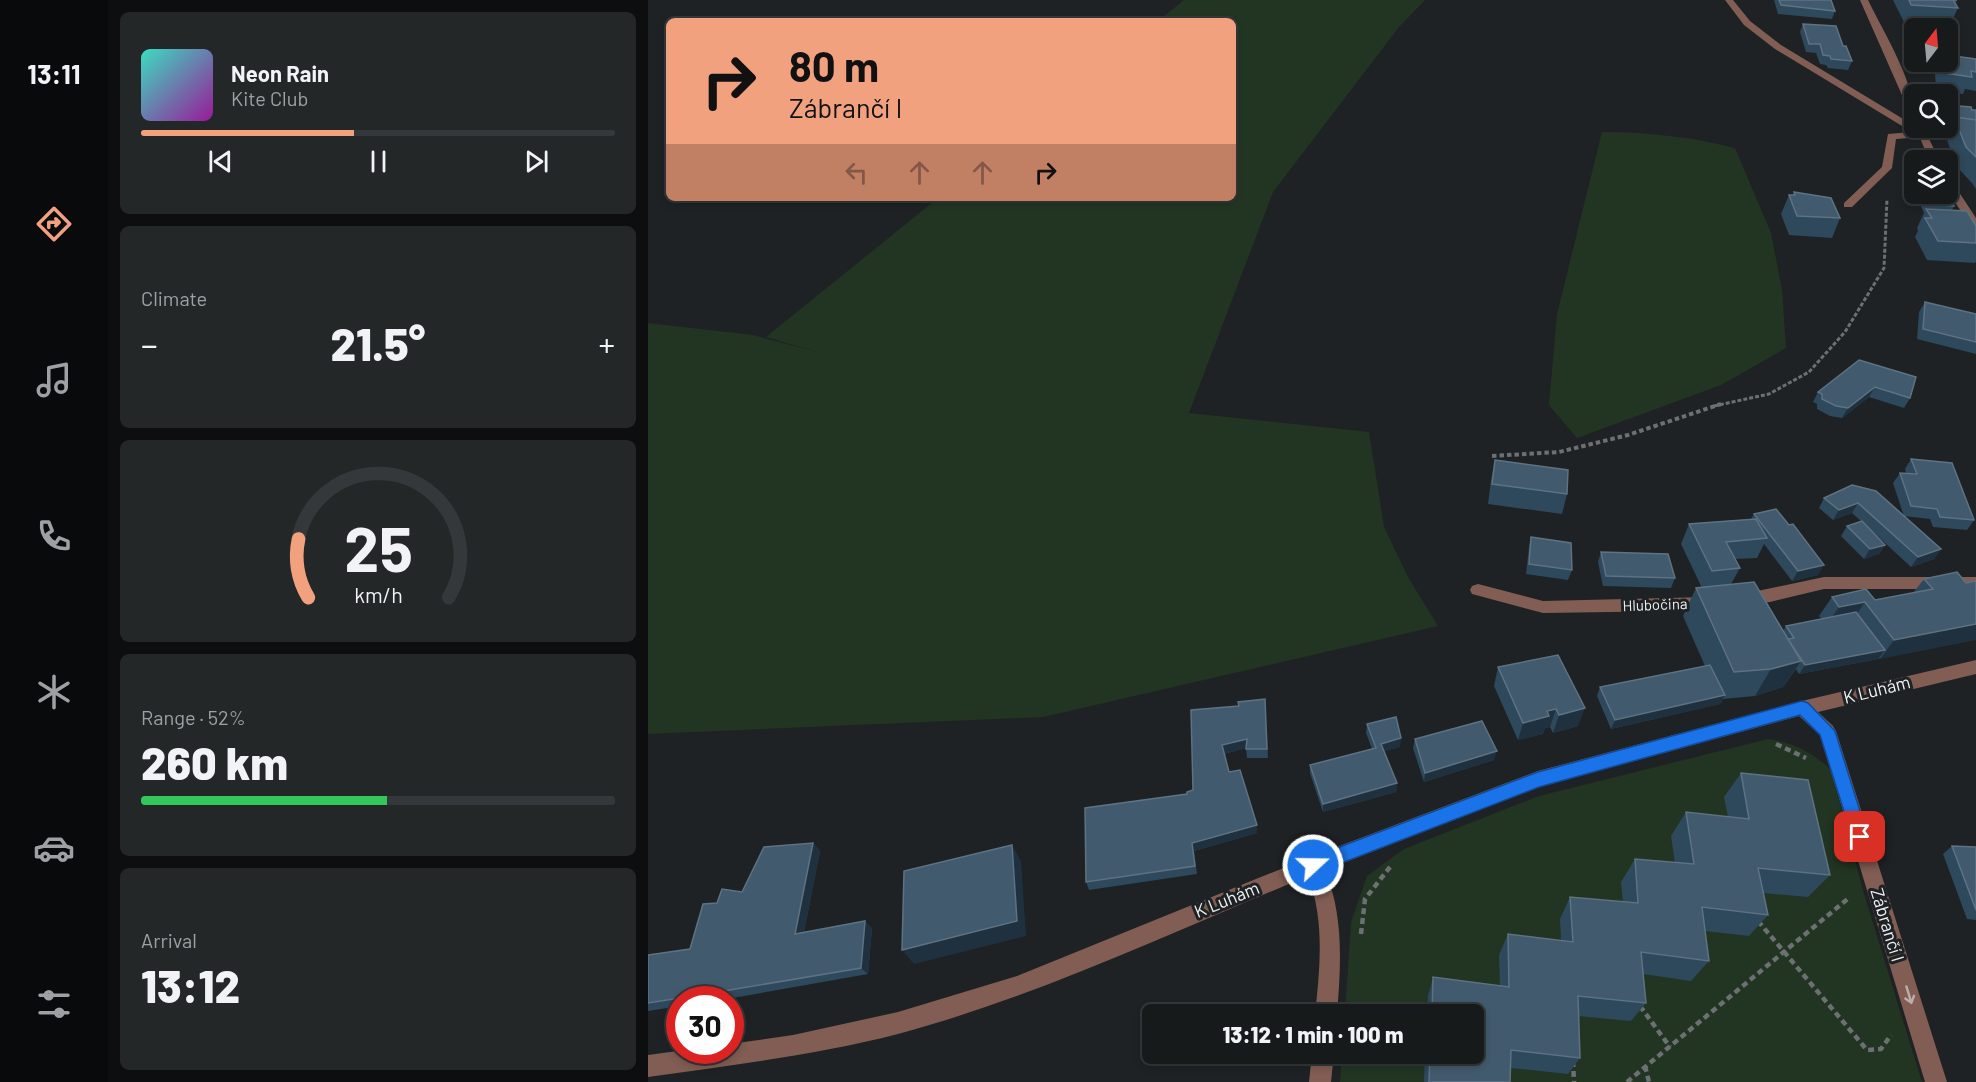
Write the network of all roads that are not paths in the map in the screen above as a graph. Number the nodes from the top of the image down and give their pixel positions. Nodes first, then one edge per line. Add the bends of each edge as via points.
1 (1730, 0) edge
2 (1864, 0) edge
3 (1904, 86) edge
4 (1904, 121) edge
5 (1904, 134) edge
6 (1958, 199) edge
7 (1848, 205) dead end
8 (1976, 226) edge
9 (1976, 583) edge
10 (1478, 590) dead end
11 (1976, 667) edge
12 (1802, 708) junction
13 (1313, 865) junction
14 (1327, 1004) edge
15 (1322, 1064) edge
16 (648, 1066) edge
17 (1320, 1082) edge
18 (1936, 1082) edge

1 - 4 street via 1747,23 1778,47
2 - 3 street
5 - 7 street via 1891,136 1887,168
6 - 8 street
9 - 10 street, Hlubočina via 1824,583 1770,596 1681,606 1543,607
11 - 12 street, K Luhám
12 - 13 street, K Luhám via 1538,779
12 -> 18 street, Zábrančí I via 1827,731
13 - 14 street via 1327,905
13 - 16 street, K Luhám via 1017,986 898,1023 793,1046
15 - 17 street

